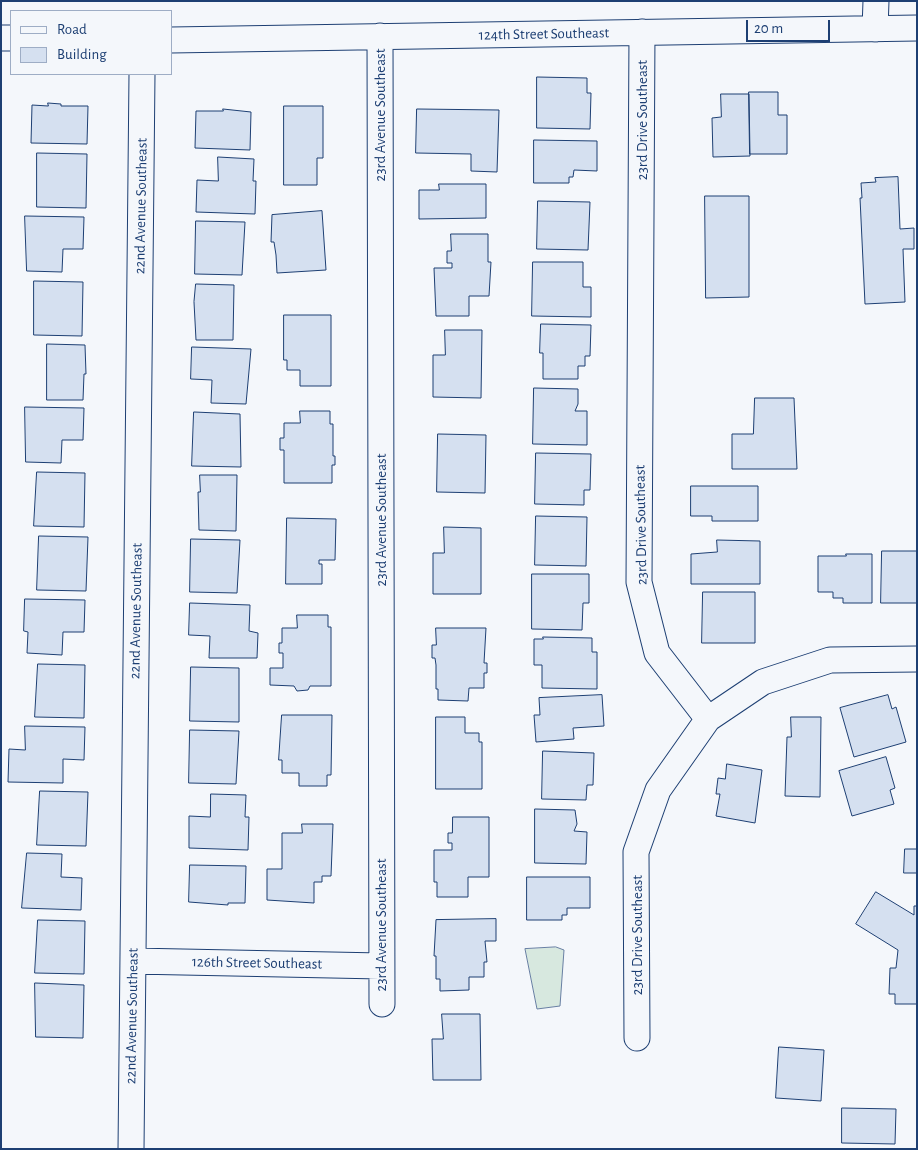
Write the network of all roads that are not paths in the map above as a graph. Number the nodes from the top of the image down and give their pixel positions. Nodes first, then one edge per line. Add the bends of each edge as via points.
1 (876, 1) edge
2 (917, 28) edge
3 (875, 29) junction
4 (642, 32) junction
5 (380, 36) junction
6 (172, 40) edge
7 (142, 75) edge
8 (917, 659) edge
9 (708, 719) junction
10 (133, 961) junction
11 (381, 966) junction
12 (382, 1004) dead end
13 (638, 1038) dead end
14 (131, 1149) edge

1 - 3 street
2 - 3 street, 124th Street Southeast
3 - 4 street, 124th Street Southeast
4 - 5 street, 124th Street Southeast
4 - 9 street, 23rd Drive Southeast via 639,582 657,653
5 - 6 street, 124th Street Southeast
5 - 11 street, 23rd Avenue Southeast
7 - 10 street, 22nd Avenue Southeast
8 - 9 street via 830,660 764,682
9 - 13 street, 23rd Drive Southeast via 658,790 636,852
10 - 11 street, 126th Street Southeast
10 - 14 street, 22nd Avenue Southeast
11 - 12 street, 23rd Avenue Southeast

